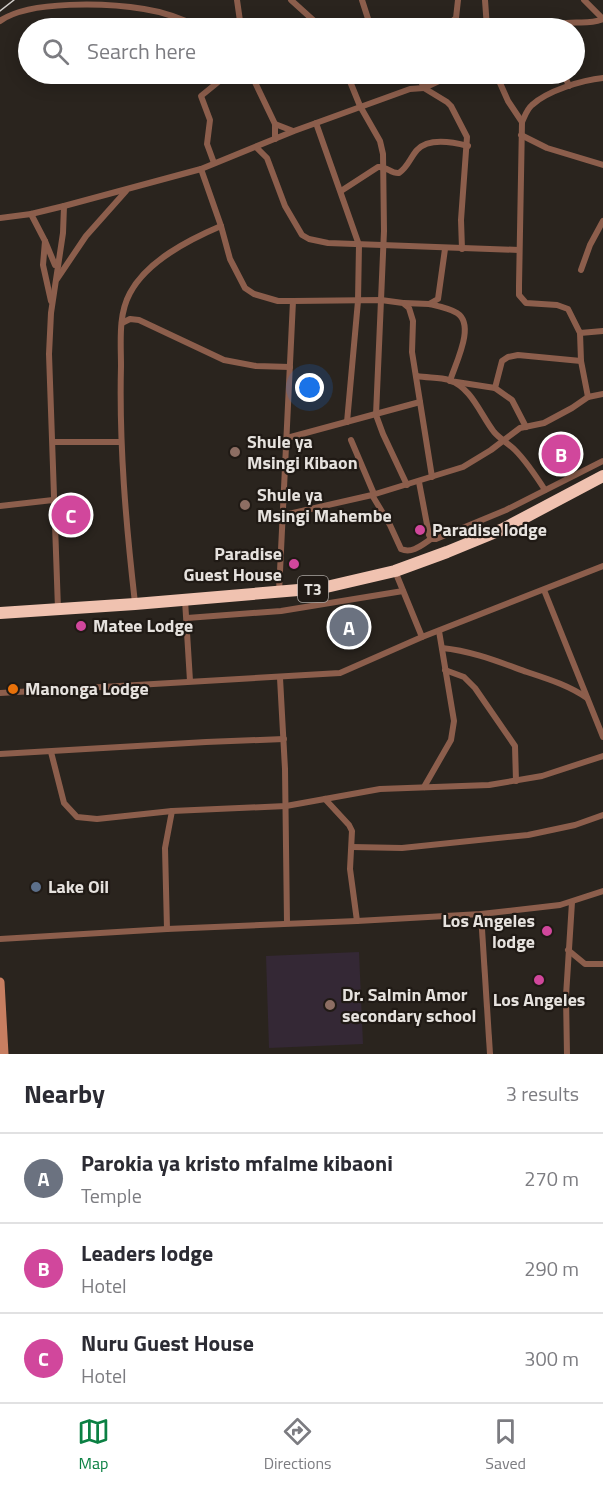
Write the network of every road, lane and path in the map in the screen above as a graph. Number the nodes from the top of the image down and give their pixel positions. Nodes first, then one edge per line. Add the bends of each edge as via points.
1 (237, 0) edge
2 (291, 0) edge
3 (362, 0) edge
4 (458, 0) edge
5 (485, 0) edge
6 (584, 0) edge
7 (178, 18) edge
8 (240, 18) edge
9 (311, 18) edge
10 (368, 18) edge
11 (456, 18) edge
12 (486, 18) edge
13 (603, 19) edge
14 (0, 21) edge
15 (585, 23) edge
16 (603, 78) edge
17 (585, 82) edge
18 (216, 84) edge
19 (256, 84) edge
20 (351, 84) edge
21 (422, 84) edge
22 (433, 84) edge
23 (500, 84) edge
24 (578, 84) edge
25 (569, 86) joint
26 (424, 88) junction
27 (360, 106) junction
28 (522, 122) junction
29 (316, 123) junction
30 (275, 124) junction
31 (294, 131) junction
32 (521, 135) junction
33 (272, 141) junction
34 (468, 146) junction
35 (256, 147) junction
36 (267, 158) junction
37 (214, 163) junction
38 (603, 165) edge
39 (383, 167) junction
40 (201, 169) junction
41 (127, 191) junction
42 (340, 191) junction
43 (64, 206) junction
44 (31, 214) junction
45 (0, 218) edge
46 (603, 221) edge
47 (221, 226) junction
48 (45, 241) junction
49 (359, 245) junction
50 (382, 245) junction
51 (445, 249) junction
52 (462, 249) junction
53 (519, 250) junction
54 (56, 268) junction
55 (581, 270) dead end
56 (56, 280) junction
57 (381, 300) junction
58 (358, 301) junction
59 (293, 302) junction
60 (403, 303) junction
61 (52, 304) junction
62 (429, 304) junction
63 (122, 323) junction
64 (603, 331) edge
65 (580, 333) junction
66 (581, 361) junction
67 (290, 367) junction
68 (417, 376) junction
69 (450, 381) junction
70 (495, 388) junction
71 (603, 394) edge
72 (588, 397) junction
73 (420, 402) junction
74 (376, 415) junction
75 (347, 422) junction
76 (526, 427) junction
77 (287, 438) junction
78 (351, 440) dead end
79 (502, 441) junction
80 (53, 442) junction
81 (121, 442) junction
82 (603, 461) edge
83 (603, 476) edge
84 (432, 477) junction
85 (418, 482) junction
86 (407, 485) junction
87 (545, 490) junction
88 (373, 495) junction
89 (53, 500) junction
90 (0, 506) edge
91 (284, 515) junction
92 (431, 539) junction
93 (603, 566) edge
94 (395, 571) junction
95 (544, 590) junction
96 (403, 591) junction
97 (279, 593) junction
98 (185, 600) junction
99 (135, 604) junction
100 (58, 609) junction
101 (0, 613) edge
102 (187, 618) junction
103 (439, 631) junction
104 (422, 638) junction
105 (442, 648) junction
106 (445, 670) junction
107 (280, 678) junction
108 (190, 681) junction
109 (0, 693) edge
110 (587, 698) junction
111 (603, 737) edge
112 (284, 739) junction
113 (51, 752) junction
114 (0, 754) edge
115 (603, 756) edge
116 (516, 781) junction
117 (424, 787) junction
118 (326, 799) junction
119 (286, 806) junction
120 (172, 810) junction
121 (603, 815) edge
122 (352, 847) junction
123 (603, 891) edge
124 (572, 902) junction
125 (481, 914) junction
126 (357, 921) junction
127 (287, 923) junction
128 (167, 929) junction
129 (0, 939) edge
130 (568, 950) junction
131 (603, 964) edge
132 (0, 982) edge
133 (1, 1015) edge
134 (4, 1054) edge
135 (490, 1054) edge
136 (567, 1054) edge

1 - 8 street
2 - 9 street
3 - 10 street
4 - 11 street
5 - 12 street
6 - 13 street
7 - 14 street via 117,7 38,7 21,10
13 - 15 street
16 - 17 street
18 - 37 street via 201,96 210,120 207,144
19 - 30 street
20 - 27 street
21 - 26 street
22 - 26 street
23 - 28 street
24 - 25 street
25 - 28 street via 532,104
26 - 27 street
26 - 34 street via 451,106 465,131
27 - 29 street
27 - 39 street via 382,146
28 - 32 street
29 - 31 street
29 - 42 street
30 - 31 street
30 - 33 street
31 - 33 street
32 - 38 street via 547,148
32 - 53 street
33 - 35 street
33 - 36 street
34 - 39 street via 433,143 418,148 399,173
34 - 52 street via 462,197
35 - 36 street
35 - 37 street
36 - 49 street via 285,206 302,235 316,241
37 - 40 street
39 - 42 street
39 - 50 street
40 - 41 street
40 - 47 street
41 - 43 street
41 - 56 street via 86,236
42 - 49 street
43 - 44 street
43 - 54 street
44 - 45 street
44 - 48 street
46 - 55 street
47 - 59 street via 230,259 245,288 278,301
47 - 63 street via 180,247 148,271 130,294
48 - 54 street
48 - 61 street via 43,265
49 - 50 street
49 - 58 street
50 - 51 street
50 - 57 street
51 - 52 street
51 - 62 street via 439,296
52 - 53 street
53 - 65 street via 521,299 526,303 564,306
54 - 56 street
56 - 61 street
57 - 58 street
57 - 60 street
57 - 74 street
58 - 59 street
58 - 75 street
59 - 67 street
60 - 62 street
60 - 68 street via 413,321 411,344
61 - 80 street via 49,354
62 - 69 street via 457,313 464,322 465,334
63 - 67 street via 140,320 224,360
63 - 81 street
64 - 65 street
65 - 66 street
66 - 70 street via 508,357 502,361
66 - 72 street
67 - 77 street
68 - 69 street
68 - 73 street
69 - 70 street
69 - 79 street via 472,398
70 - 76 street via 512,400
71 - 72 street
72 - 76 street via 561,415
73 - 74 street
73 - 84 street
74 - 75 street
74 - 86 street
75 - 77 street
76 - 79 street
77 - 91 street
78 - 88 street
79 - 84 street via 463,467
79 - 87 street via 532,469
80 - 81 street
80 - 89 street
81 - 99 street
82 - 87 street
83 - 94 highway, T3 via 503,529
84 - 85 street
85 - 86 street
85 - 92 street
86 - 88 street
87 - 92 street
88 - 91 street
88 - 92 street via 401,549 410,551
89 - 90 street
89 - 100 street
91 - 97 street
93 - 95 street
94 - 96 street
94 - 97 highway, T3 via 322,588
95 - 103 street
95 - 110 street
96 - 102 street via 281,610
96 - 104 street
97 - 98 highway, T3
98 - 99 highway, T3
98 - 102 street
99 - 100 highway, T3
100 - 101 highway, T3
102 - 108 street
103 - 104 street
103 - 105 street
104 - 107 street via 340,673
105 - 106 street
105 - 110 street via 512,666
106 - 116 street via 464,677 475,688 511,740 516,749
106 - 117 street via 453,732
107 - 108 street
107 - 112 street
108 - 109 street
110 - 111 street
112 - 113 street
112 - 119 street
113 - 114 street
113 - 120 street via 64,803 77,817 97,819
115 - 116 street
116 - 117 street
117 - 118 street via 369,790
118 - 119 street
118 - 122 street via 351,828
119 - 120 street
119 - 127 street
120 - 128 street via 165,848
121 - 122 street via 528,834 402,848
122 - 126 street via 350,880
123 - 124 street
124 - 125 street
124 - 130 street
125 - 126 street
125 - 135 street
126 - 127 street
127 - 128 street
128 - 129 street
130 - 131 street via 585,964
130 - 136 street
132 - 133 street
133 - 134 street

